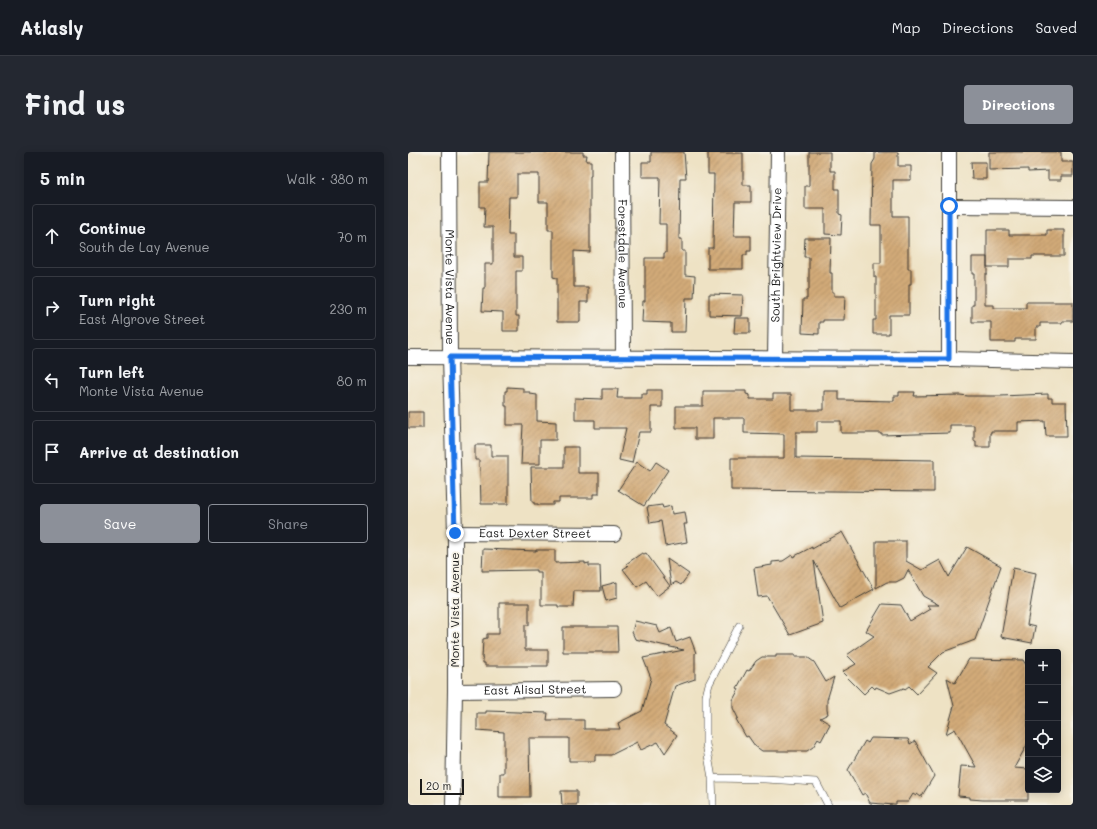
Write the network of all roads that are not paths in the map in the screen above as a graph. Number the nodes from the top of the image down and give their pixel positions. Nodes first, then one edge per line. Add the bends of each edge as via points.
1 (449, 152) edge
2 (622, 152) edge
3 (778, 152) edge
4 (949, 152) edge
5 (949, 206) junction
6 (1073, 207) edge
7 (408, 357) edge
8 (450, 357) junction
9 (623, 357) junction
10 (775, 359) junction
11 (949, 359) junction
12 (1073, 362) edge
13 (455, 533) junction
14 (614, 534) dead end
15 (739, 626) dead end
16 (614, 689) dead end
17 (455, 691) junction
18 (712, 778) junction
19 (453, 805) edge
20 (713, 805) edge
21 (828, 805) edge

1 - 8 street, Monte Vista Avenue
2 - 9 street, Forestdale Avenue
3 - 10 street, South Brightview Drive
4 - 5 street
5 - 6 street
5 - 11 street
7 - 8 street
8 - 9 street
8 - 13 street, Monte Vista Avenue
9 - 10 street
10 - 11 street
11 - 12 street
13 - 14 street, East Dexter Street
13 - 17 street, Monte Vista Avenue
15 - 18 lane via 709,684 706,696 706,744
16 - 17 street, East Alisal Street
17 - 19 street, Monte Vista Avenue
18 - 20 lane
18 - 21 lane via 816,782

